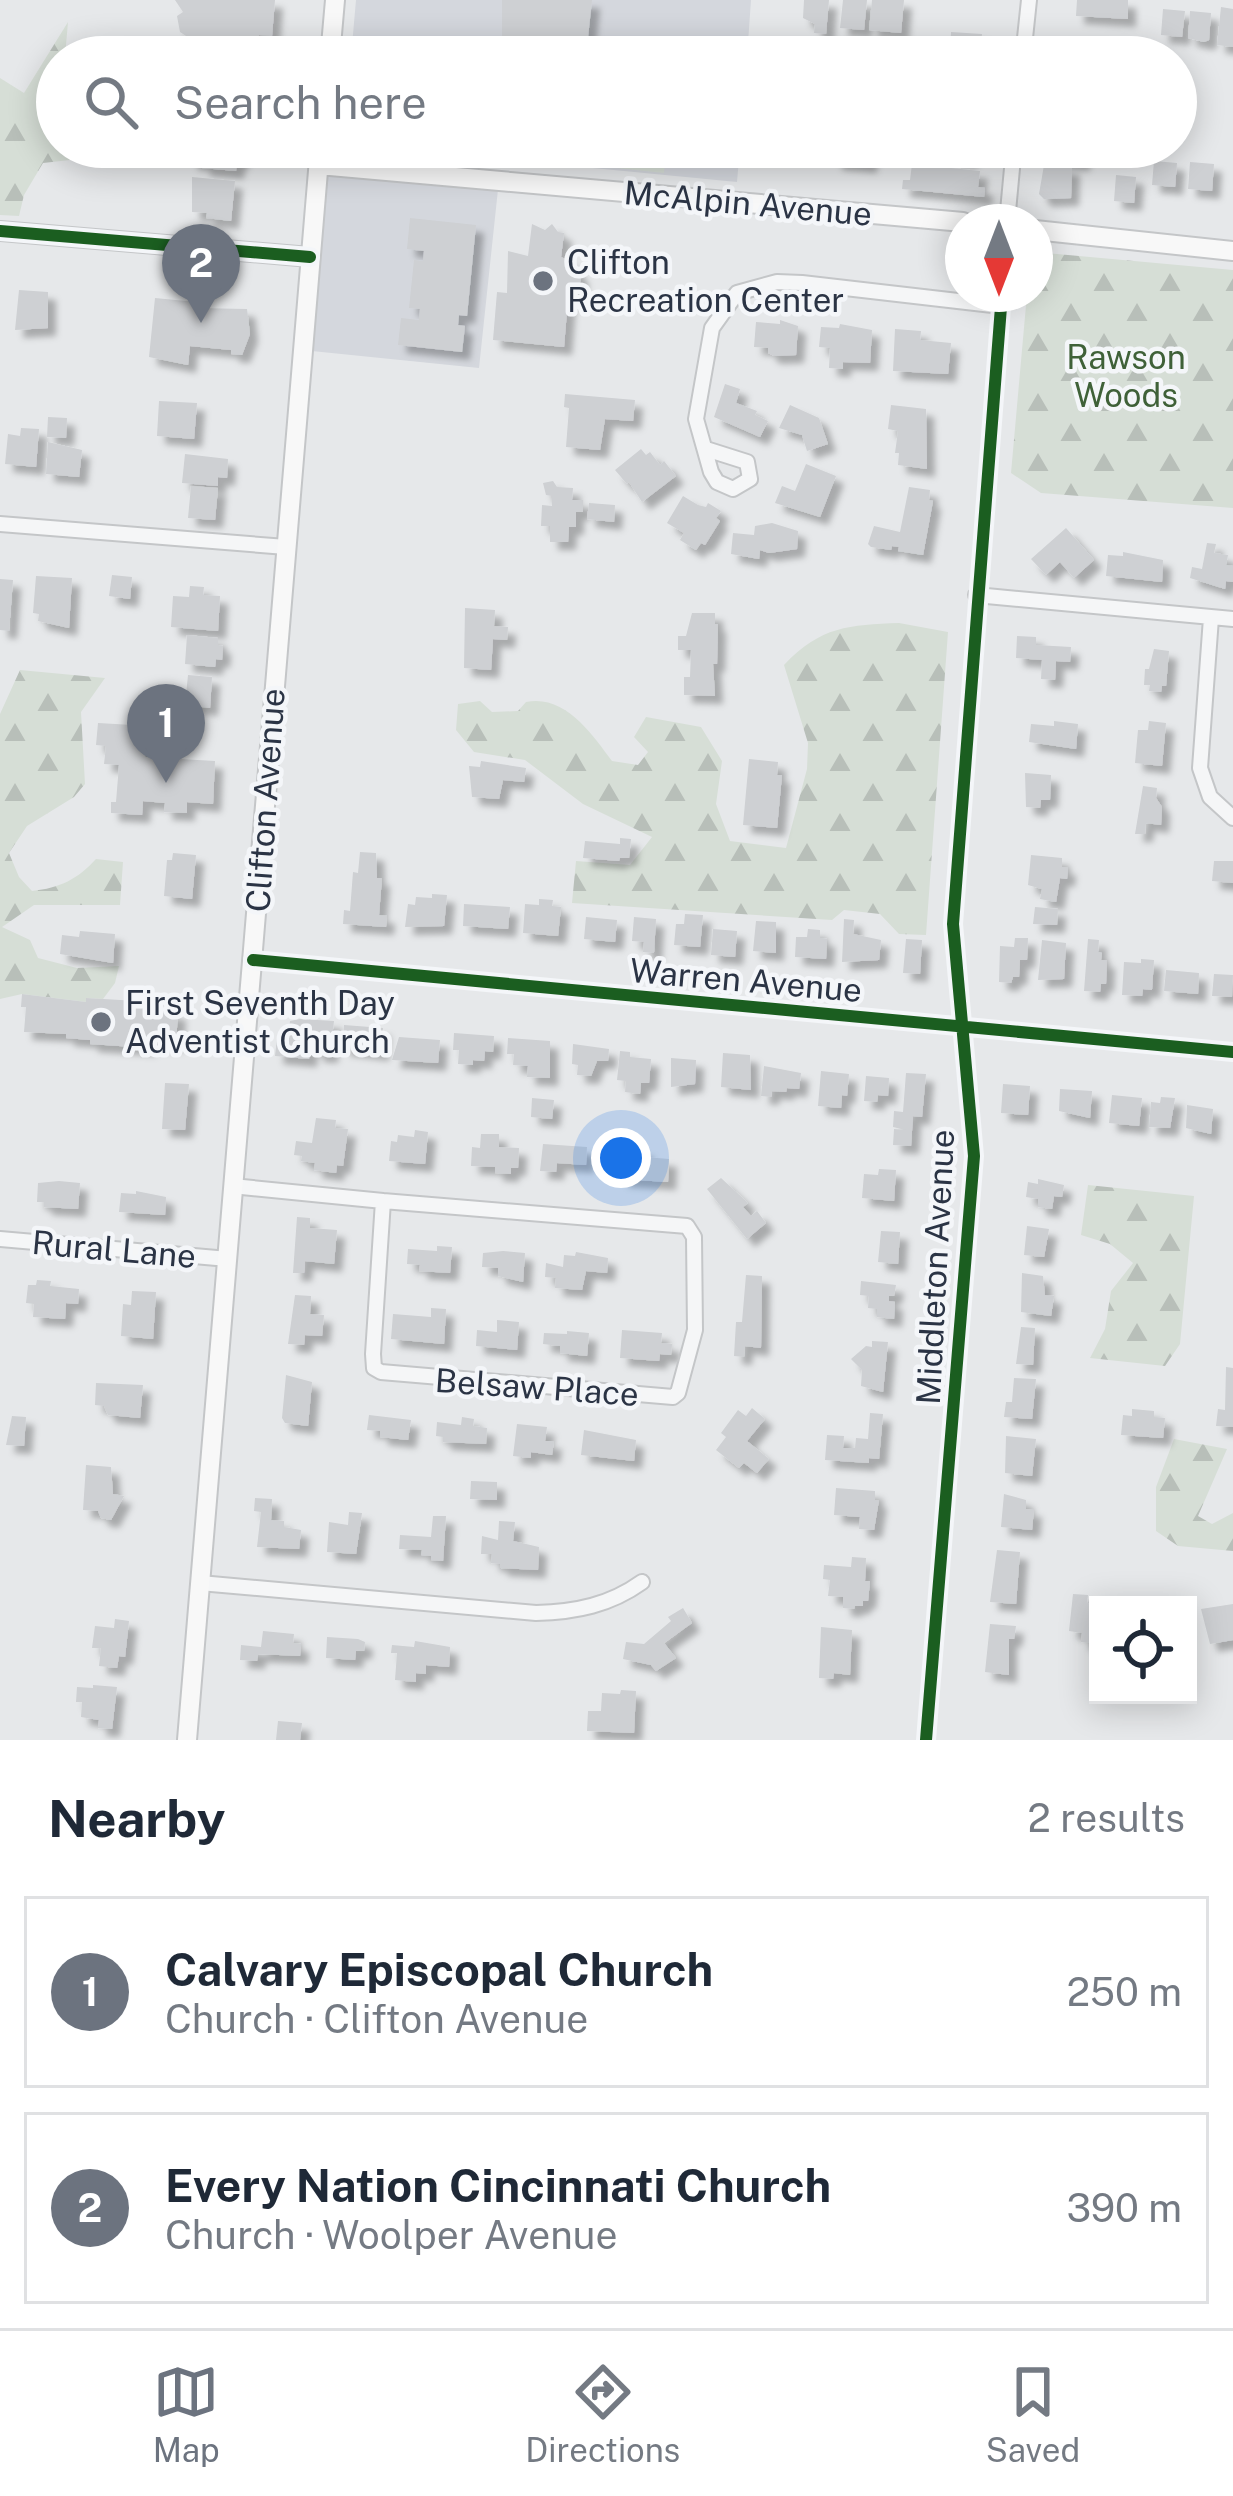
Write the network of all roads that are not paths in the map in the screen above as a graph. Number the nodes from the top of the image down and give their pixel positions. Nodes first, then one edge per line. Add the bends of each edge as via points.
1 (335, 0) edge
2 (1029, 0) edge
3 (332, 36) edge
4 (1025, 36) edge
5 (319, 168) edge
6 (435, 168) edge
7 (1012, 168) edge
8 (1009, 204) edge
9 (945, 221) edge
10 (0, 231) edge
11 (1053, 232) edge
12 (1233, 251) edge
13 (310, 257) junction
14 (945, 295) edge
15 (1000, 312) edge
16 (706, 449) dead end
17 (0, 524) edge
18 (286, 548) junction
19 (976, 595) junction
20 (1211, 618) junction
21 (1233, 619) edge
22 (1233, 818) edge
23 (253, 960) junction
24 (964, 1027) junction
25 (1233, 1052) edge
26 (232, 1186) junction
27 (383, 1202) junction
28 (0, 1239) edge
29 (228, 1259) junction
30 (642, 1582) dead end
31 (200, 1583) junction
32 (187, 1740) edge
33 (926, 1740) edge

1 - 3 main road
2 - 4 street
5 - 13 main road, Clifton Avenue
6 - 9 main road, McAlpin Avenue
7 - 8 street
10 - 13 main road
11 - 12 main road
13 - 18 main road, Clifton Avenue
14 - 16 street via 777,282 737,292 707,346 696,419
15 - 19 street, Middleton Avenue
17 - 18 street
18 - 23 main road, Clifton Avenue
19 - 20 street
19 - 24 street, Middleton Avenue via 953,924
20 - 21 street
20 - 22 street via 1200,768 1210,797
23 - 24 street, Warren Avenue
23 - 26 main road, Clifton Avenue
24 - 25 street, Warren Avenue
24 - 33 street, Middleton Avenue via 974,1156
26 - 27 street, Belsaw Place
26 - 29 main road, Clifton Avenue
27 - 27 street, Belsaw Place via 374,1368 678,1393 695,1330 694,1237 687,1226
28 - 29 street, Rural Lane
29 - 31 main road, Clifton Avenue
30 - 31 street via 603,1604 536,1613
31 - 32 main road, Clifton Avenue

